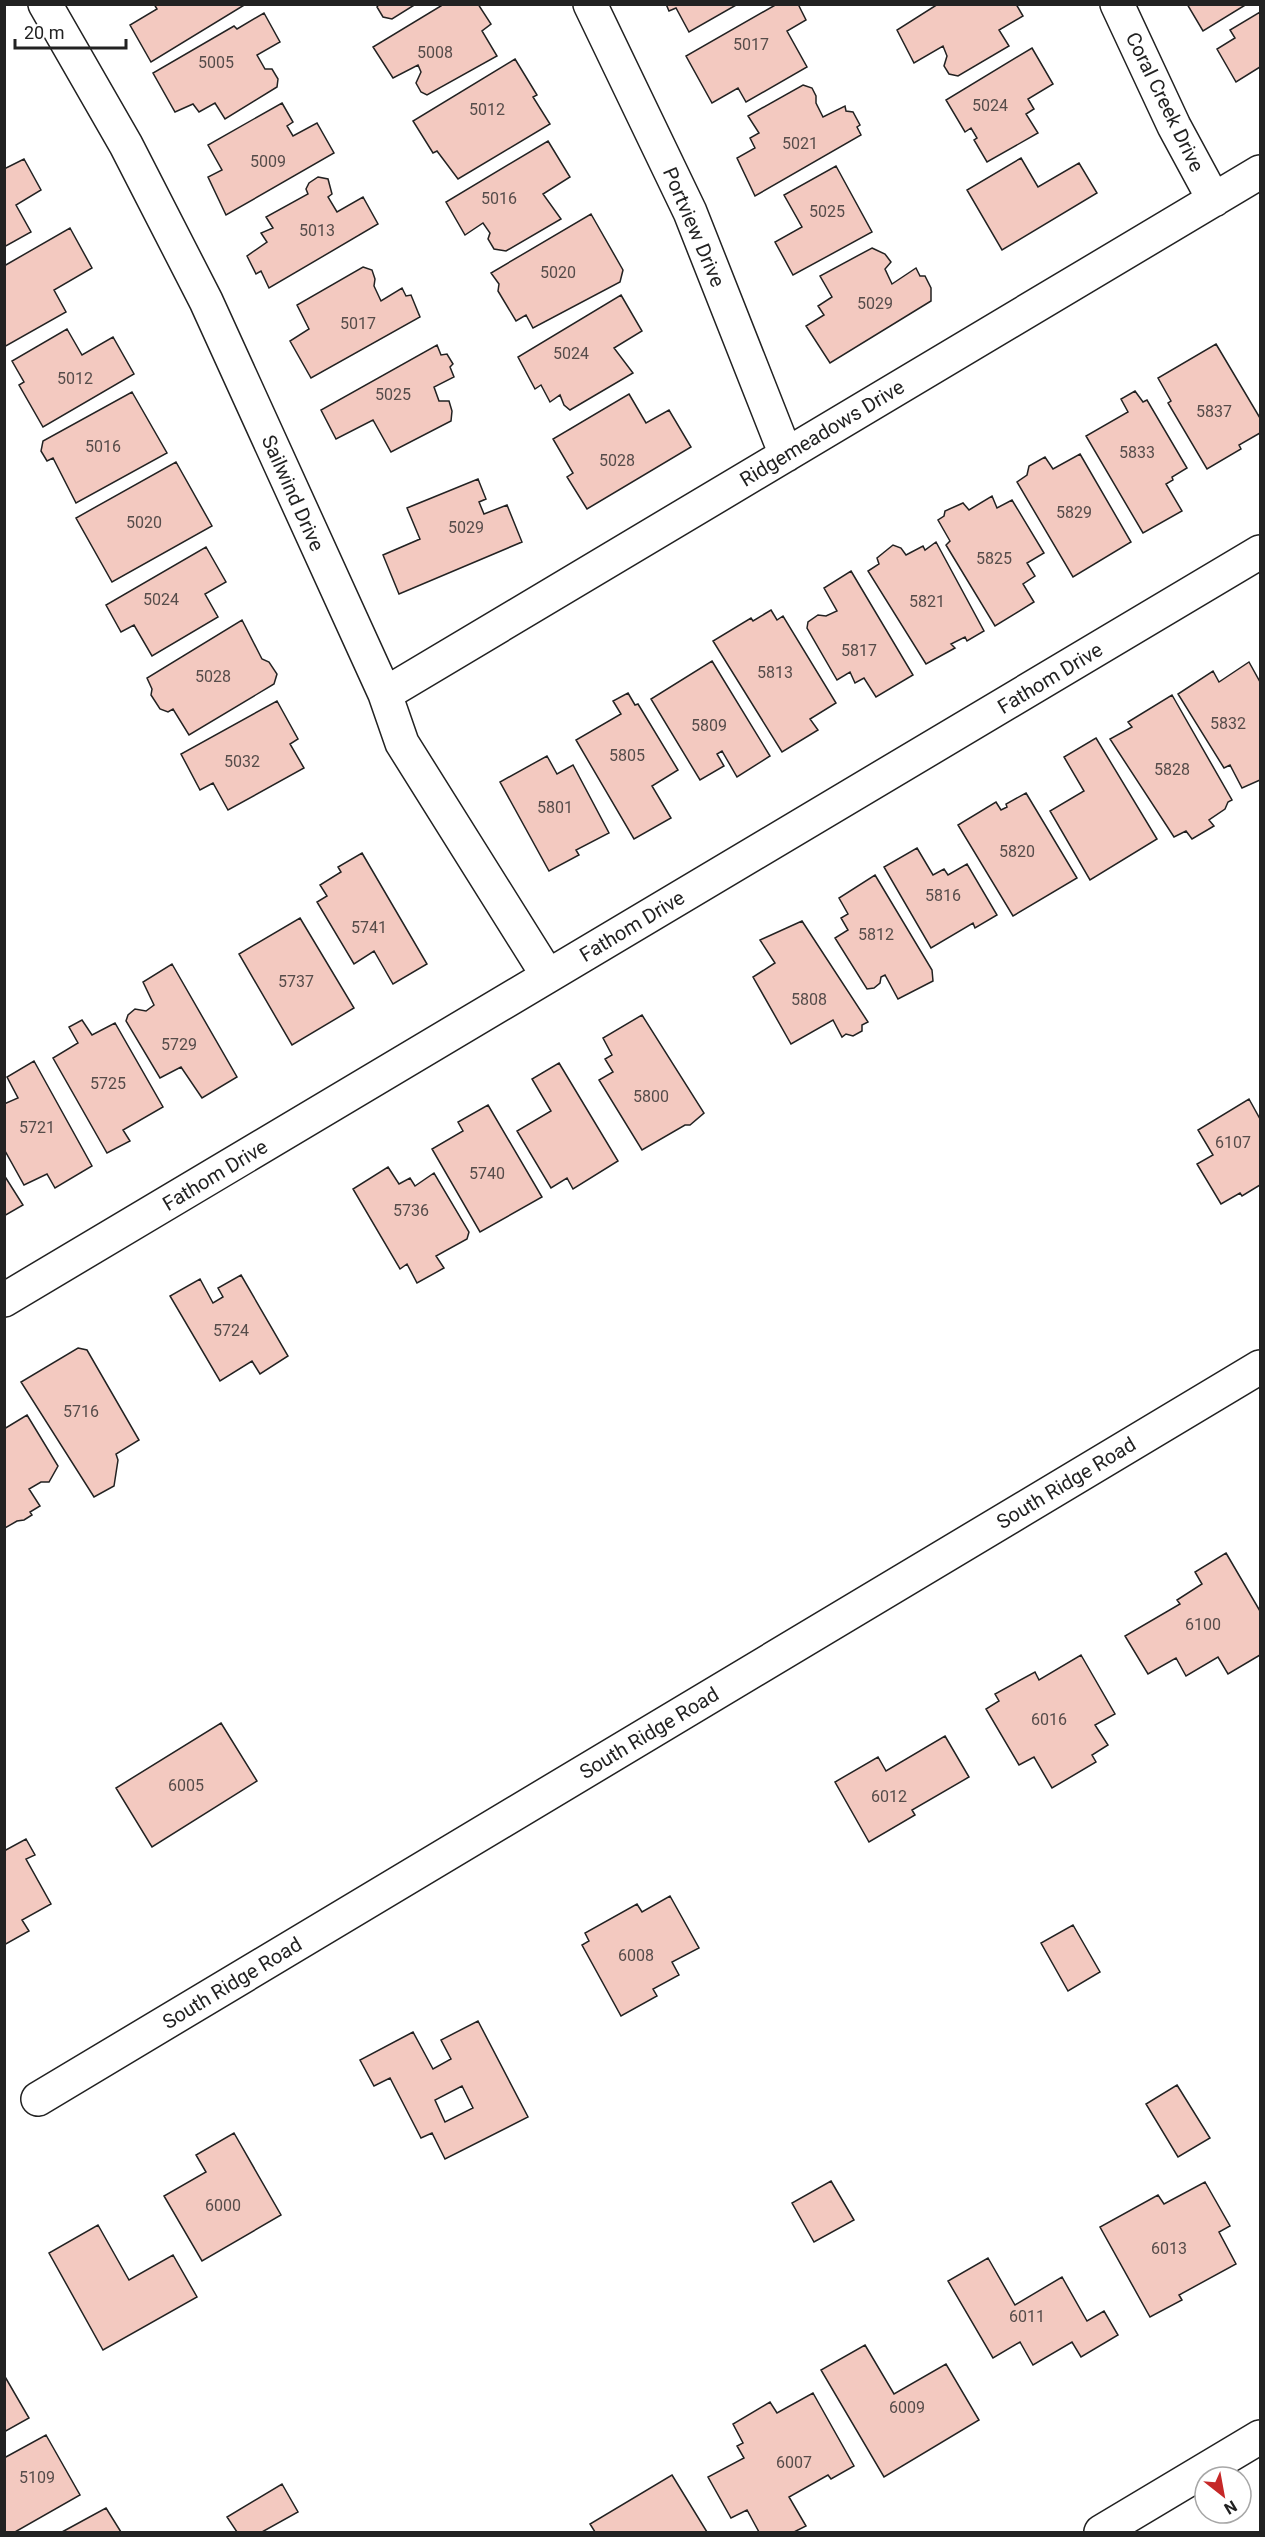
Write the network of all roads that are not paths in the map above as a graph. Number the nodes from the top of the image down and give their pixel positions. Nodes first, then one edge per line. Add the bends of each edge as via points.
1 (45, 4) edge
2 (590, 4) edge
3 (1117, 4) edge
4 (1260, 172) edge
5 (1214, 200) junction
6 (786, 455) junction
7 (1260, 552) edge
8 (385, 694) junction
9 (548, 976) junction
10 (4, 1300) edge
11 (1260, 1366) edge
12 (38, 2099) dead end
13 (1260, 2437) edge
14 (1101, 2532) edge

1 - 8 street, Sailwind Drive via 126,145 206,301
2 - 6 street, Portview Drive via 690,212
3 - 5 street, Coral Creek Drive via 1174,126
4 - 5 street, Ridgemeadows Drive
5 - 6 street, Ridgemeadows Drive
6 - 8 street, Ridgemeadows Drive
7 - 9 street, Fathom Drive
8 - 9 street, Sailwind Drive via 402,743
9 - 10 street, Fathom Drive
11 - 12 street, South Ridge Road
13 - 14 street

